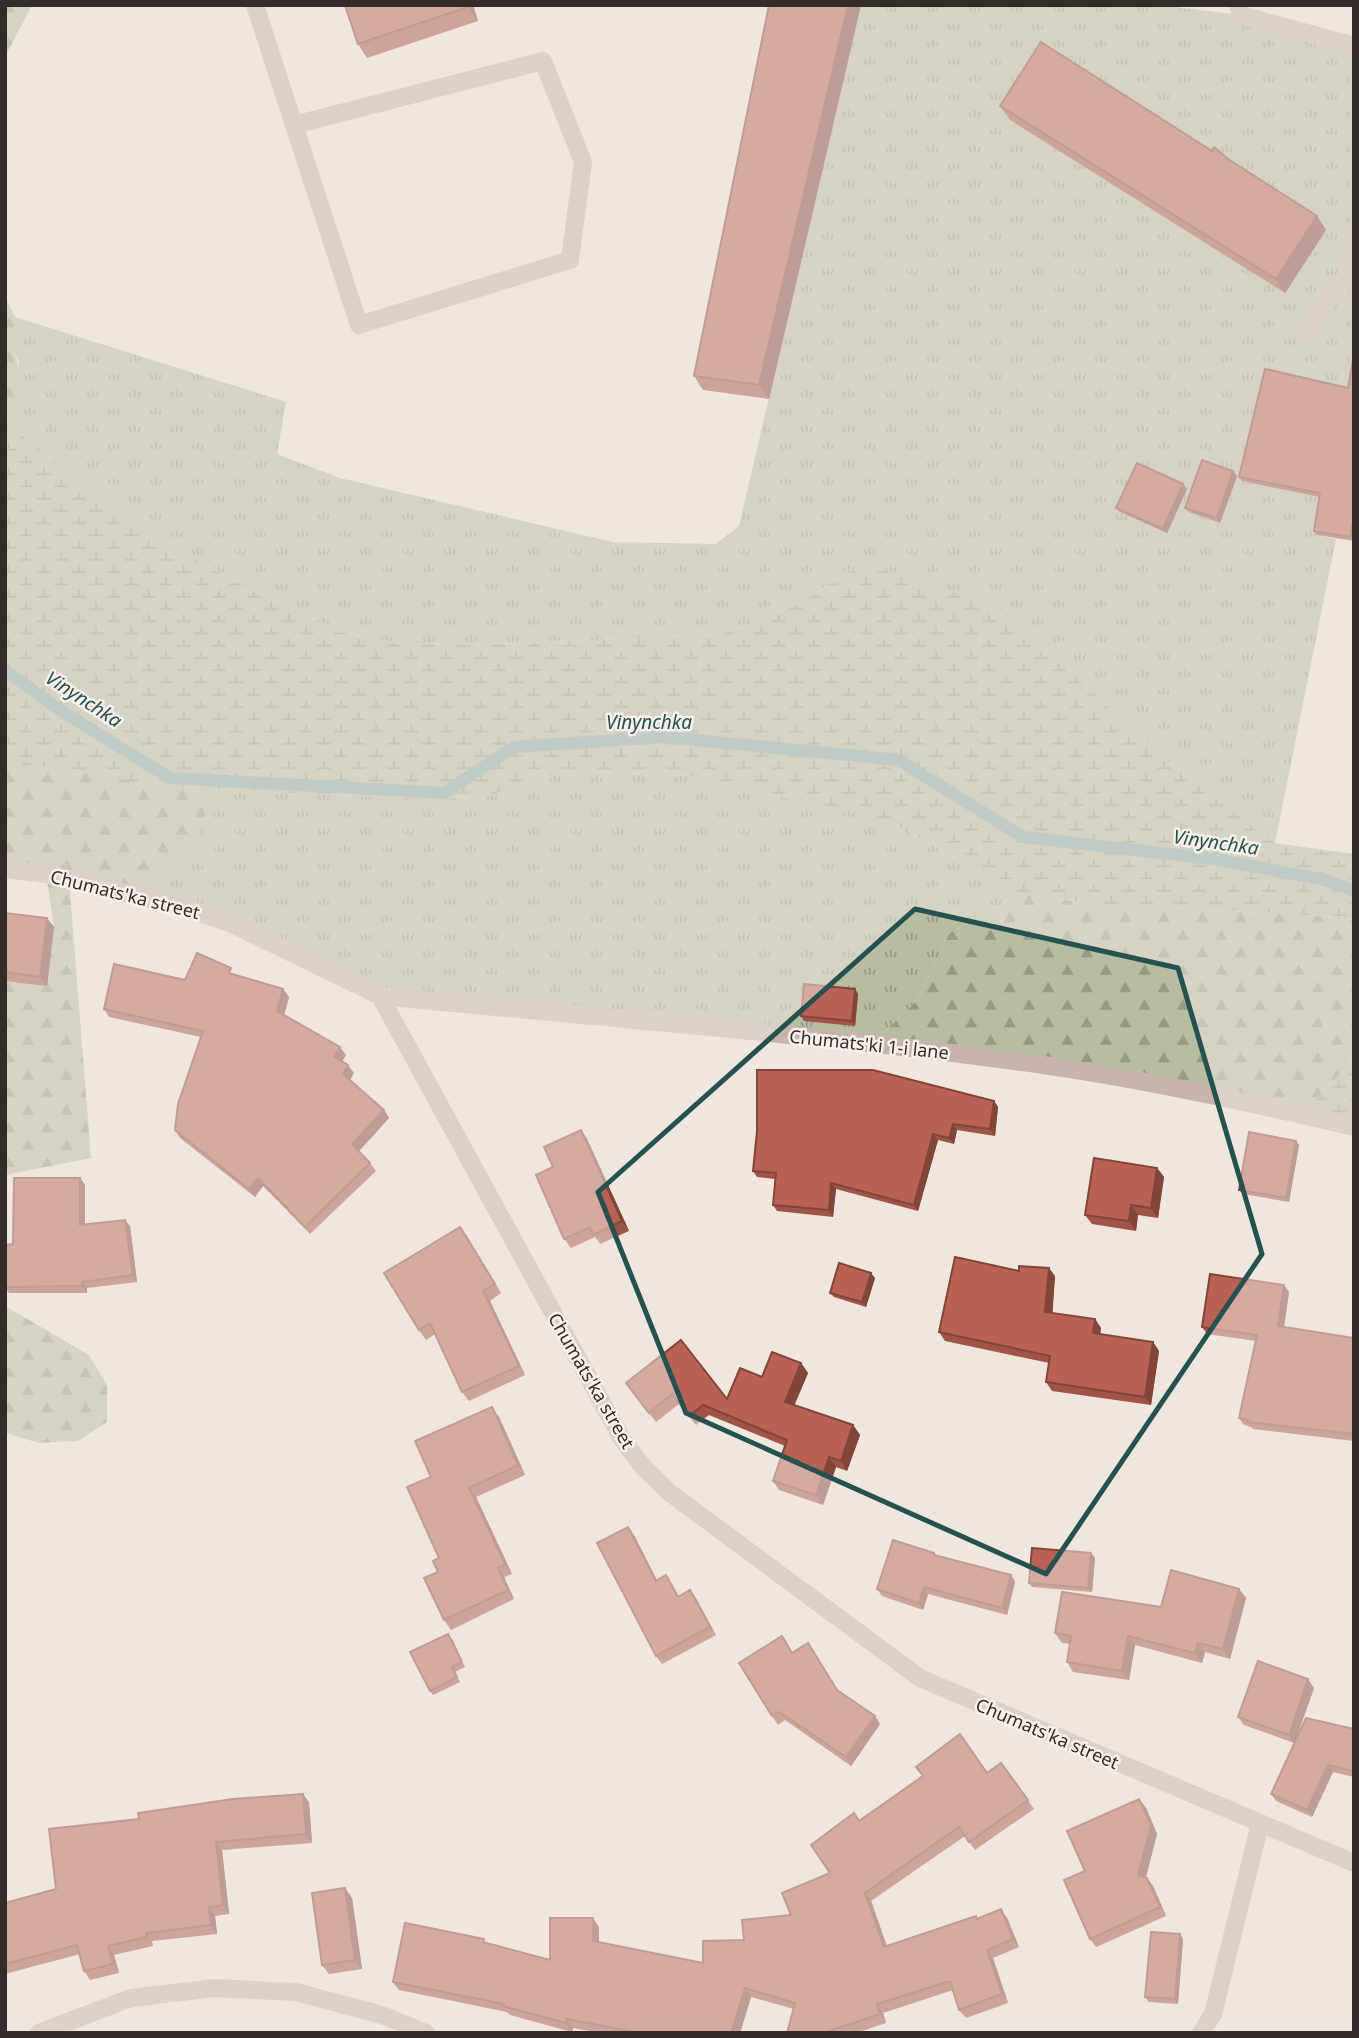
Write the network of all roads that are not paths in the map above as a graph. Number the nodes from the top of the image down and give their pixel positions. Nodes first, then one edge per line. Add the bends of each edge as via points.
1 (255, 5) edge
2 (1238, 5) edge
3 (1354, 47) edge
4 (294, 125) junction
5 (1354, 238) edge
6 (1304, 333) dead end
7 (5, 869) edge
8 (380, 996) junction
9 (1354, 1128) edge
10 (1260, 1824) junction
11 (1354, 1863) edge
12 (39, 2033) edge
13 (426, 2033) edge
14 (1201, 2033) edge

1 - 4 street
2 - 3 street via 1241,15
4 - 4 street via 359,325 569,260 583,162 543,61
5 - 6 street via 1348,275
7 - 8 street, Chumats'ka street via 46,874 184,907 232,924
8 - 9 street, Chumats'ki 1-i lane via 1044,1065 1171,1086
8 - 10 street, Chumats'ka street via 622,1440 670,1493 920,1678
10 - 11 street, Chumats'ka street
10 - 14 street via 1213,2014
12 - 13 street via 131,1998 215,1988 296,1992 382,2015

